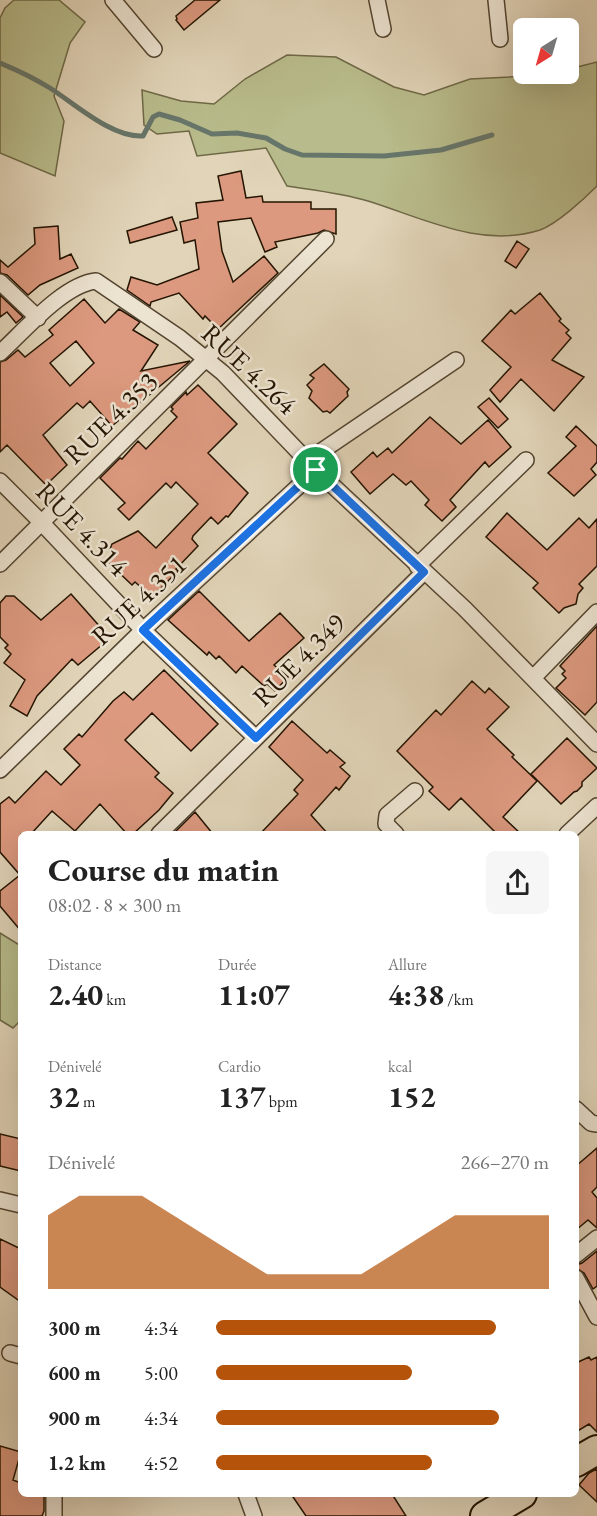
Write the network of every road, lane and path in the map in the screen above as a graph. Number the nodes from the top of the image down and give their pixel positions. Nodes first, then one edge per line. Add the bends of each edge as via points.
1 (113, 0) edge
2 (377, 0) edge
3 (496, 0) edge
4 (383, 29) dead end
5 (500, 39) dead end
6 (154, 49) dead end
7 (326, 239) dead end
8 (0, 282) edge
9 (38, 318) junction
10 (0, 353) edge
11 (206, 360) junction
12 (456, 360) dead end
13 (526, 460) dead end
14 (311, 466) junction
15 (0, 481) edge
16 (41, 522) junction
17 (0, 564) edge
18 (420, 569) junction
19 (597, 612) edge
20 (143, 630) junction
21 (533, 678) junction
22 (256, 738) junction
23 (597, 744) edge
24 (0, 770) edge
25 (415, 791) dead end
26 (597, 806) edge
27 (162, 831) edge
28 (393, 831) edge
29 (570, 831) edge
30 (579, 1112) edge
31 (597, 1124) edge
32 (0, 1200) edge
33 (18, 1204) edge
34 (597, 1238) edge
35 (579, 1253) edge
36 (579, 1284) edge
37 (597, 1317) edge
38 (597, 1450) edge
39 (579, 1460) edge
40 (54, 1497) edge
41 (247, 1497) edge
42 (517, 1497) edge
43 (54, 1516) edge
44 (254, 1516) edge
45 (485, 1516) edge

1 - 6 street
2 - 4 street
3 - 5 street
7 - 11 street, RUE 4.353
8 - 9 street
9 - 10 street, RUE 4.264
9 - 11 street, RUE 4.264 via 67,292 96,281
11 - 14 street, RUE 4.264 via 246,396
11 - 16 street, RUE 4.353
12 - 14 street, RUE 4.351
13 - 18 street, RUE 4.349
14 - 18 street, RUE 4.264
14 - 20 street, RUE 4.351
15 - 16 street, RUE 4.314
16 - 17 street, RUE 4.353
16 - 20 street, RUE 4.314
18 - 21 street, RUE 4.264
18 - 22 street, RUE 4.349
19 - 21 street
20 - 22 street, RUE 4.314
20 - 24 street, RUE 4.351
21 - 23 street, RUE 4.264
22 - 27 street, RUE 4.349
25 - 28 street via 387,815 386,824
26 - 29 street
30 - 31 street
32 - 33 street
34 - 35 street
36 - 37 street
38 - 39 highway
40 - 43 street
41 - 44 street
42 - 45 highway

